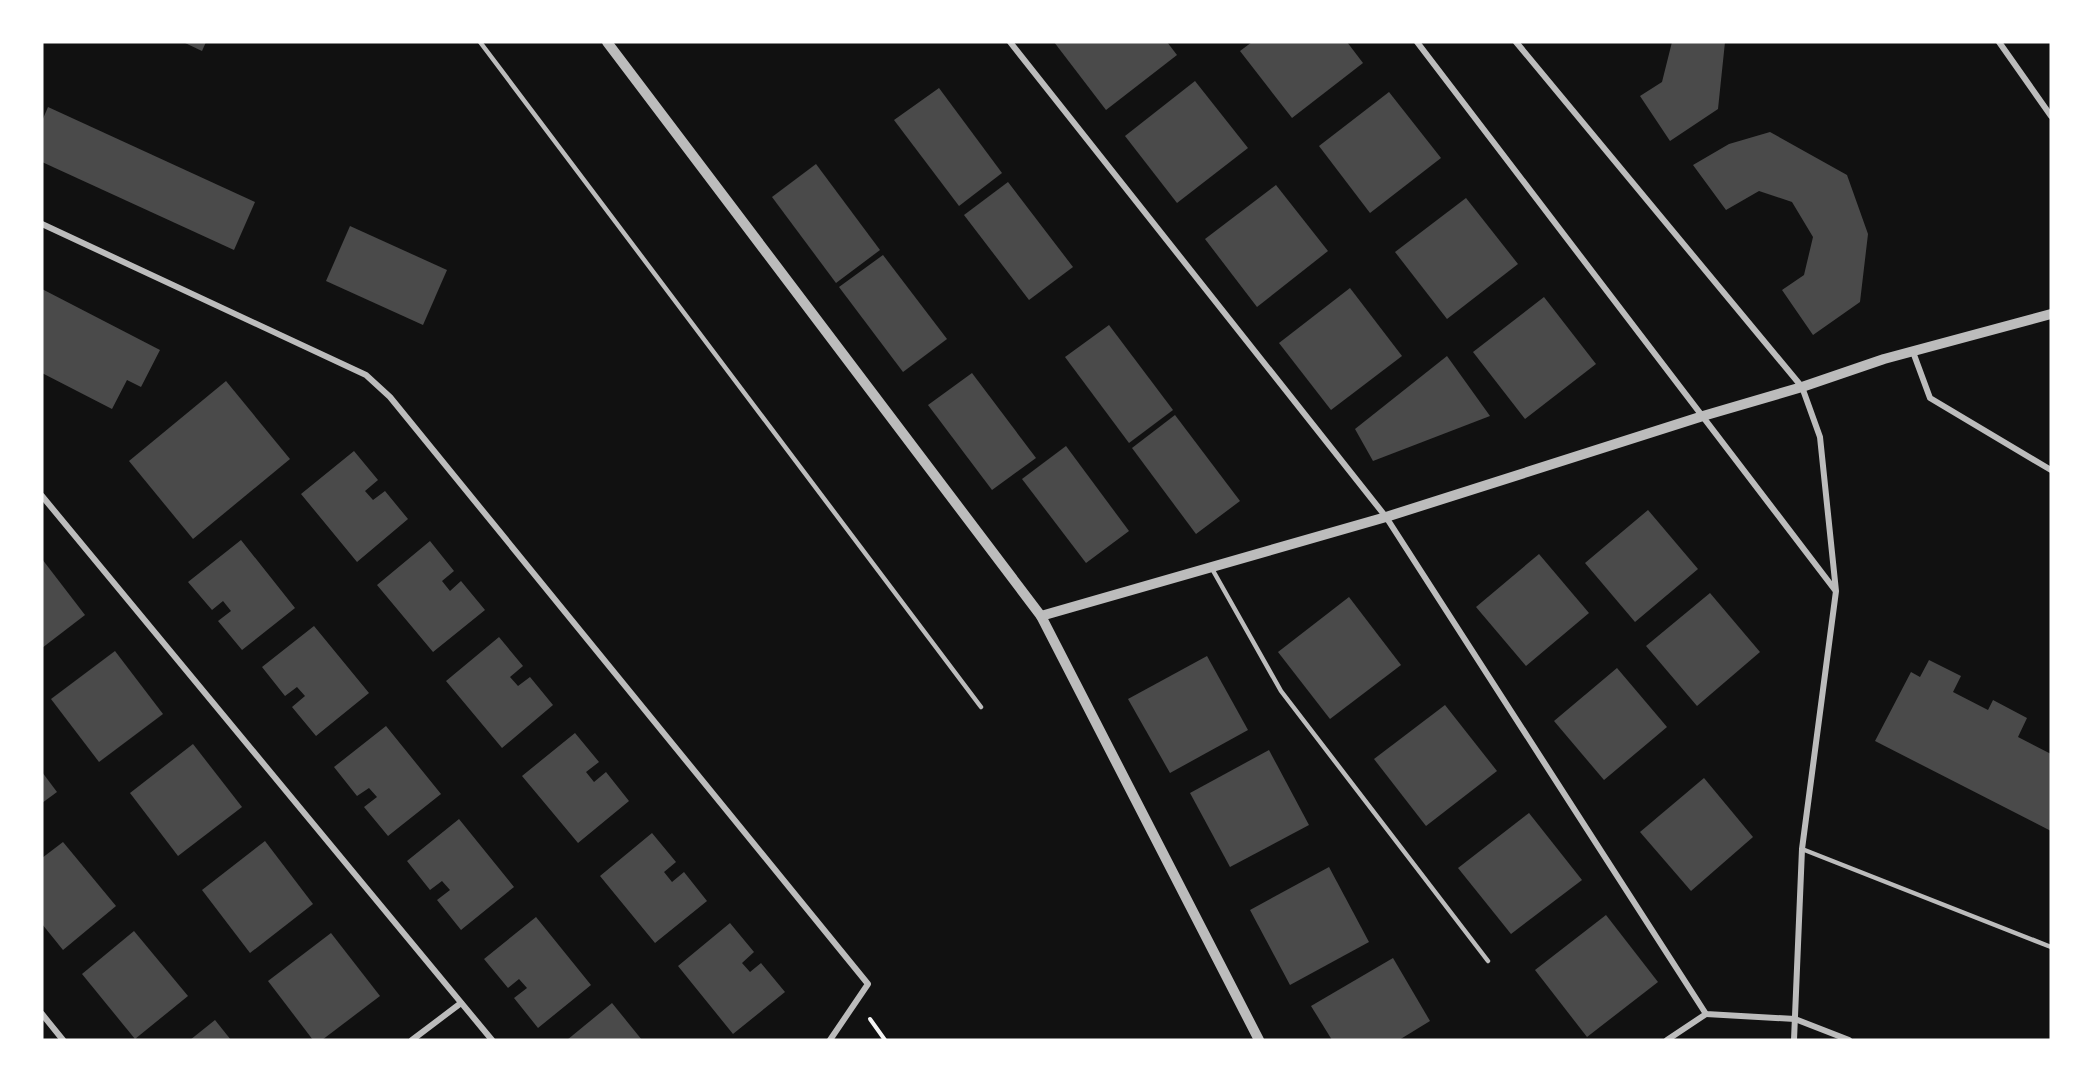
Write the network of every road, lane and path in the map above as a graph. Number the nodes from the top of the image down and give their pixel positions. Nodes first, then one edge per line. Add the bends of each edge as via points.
1 (480, 42) edge
2 (607, 42) edge
3 (1010, 42) edge
4 (1417, 42) edge
5 (1516, 42) edge
6 (1999, 42) edge
7 (2051, 116) edge
8 (42, 224) edge
9 (2051, 314) edge
10 (1912, 352) junction
11 (1802, 387) junction
12 (1703, 416) junction
13 (2051, 470) edge
14 (42, 496) edge
15 (1386, 517) junction
16 (1211, 567) junction
17 (1836, 591) junction
18 (1041, 616) junction
19 (981, 707) dead end
20 (1802, 849) junction
21 (2051, 947) edge
22 (1488, 961) dead end
23 (461, 1003) junction
24 (42, 1014) edge
25 (1706, 1014) junction
26 (1795, 1019) junction
27 (63, 1040) edge
28 (412, 1040) edge
29 (492, 1040) edge
30 (830, 1040) edge
31 (1259, 1040) edge
32 (1667, 1040) edge
33 (1794, 1040) edge
34 (1849, 1040) edge

1 - 19 lane
2 - 18 street
3 - 15 street
4 - 12 street
5 - 11 street
6 - 7 street
8 - 30 street via 366,375 390,397 868,984
9 - 10 street
10 - 11 street
10 - 13 street via 1930,398
11 - 12 street
11 - 17 street via 1820,437
12 - 15 street
12 - 17 street
14 - 23 street
15 - 16 street
15 - 25 street
16 - 18 street
16 - 22 lane via 1281,691
17 - 20 street
18 - 31 street
20 - 21 lane
20 - 26 street
23 - 28 street
23 - 29 street
24 - 27 street
25 - 26 street
25 - 32 street
26 - 33 street
26 - 34 street

